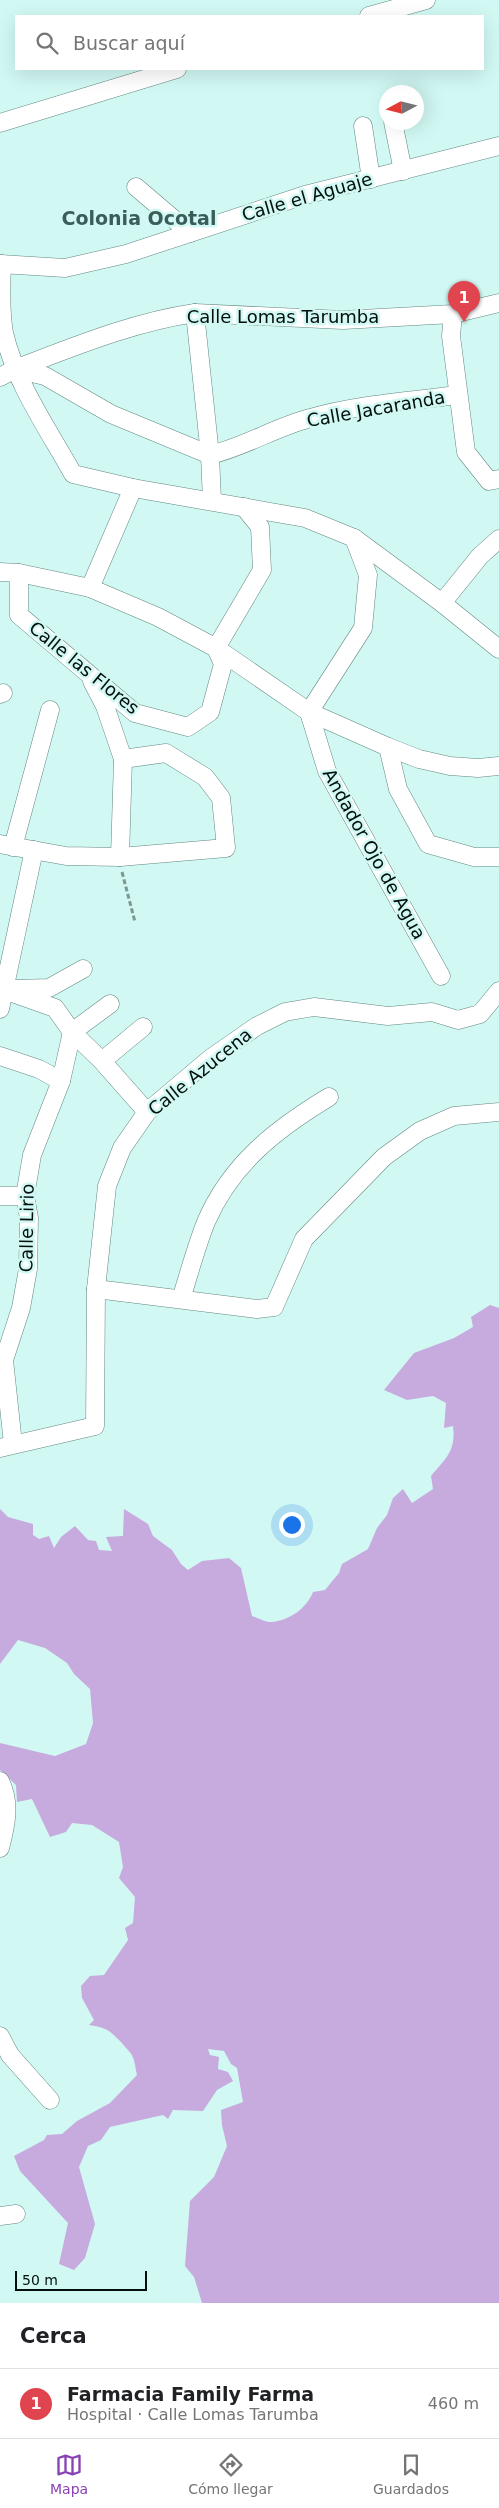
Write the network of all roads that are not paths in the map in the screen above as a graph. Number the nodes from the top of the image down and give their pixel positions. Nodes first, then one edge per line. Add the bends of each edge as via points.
1 (426, 0) edge
2 (373, 15) edge
3 (174, 70) edge
4 (0, 123) edge
5 (363, 126) dead end
6 (395, 130) edge
7 (499, 146) edge
8 (403, 171) junction
9 (371, 178) junction
10 (136, 187) dead end
11 (190, 232) junction
12 (1, 264) edge
13 (499, 304) edge
14 (195, 314) junction
15 (453, 314) junction
16 (8, 373) edge
17 (458, 395) junction
18 (210, 456) junction
19 (494, 480) edge
20 (133, 488) junction
21 (212, 501) junction
22 (244, 507) junction
23 (354, 538) junction
24 (499, 539) edge
25 (0, 572) edge
26 (18, 573) junction
27 (90, 588) junction
28 (442, 603) junction
29 (216, 648) junction
30 (499, 649) edge
31 (87, 671) junction
32 (50, 710) dead end
33 (309, 712) junction
34 (388, 747) junction
35 (123, 759) junction
36 (499, 766) edge
37 (6, 845) edge
38 (34, 850) junction
39 (120, 857) junction
40 (499, 857) edge
41 (83, 969) dead end
42 (441, 976) dead end
43 (2, 990) edge
44 (499, 991) edge
45 (110, 1004) dead end
46 (0, 1009) edge
47 (143, 1026) dead end
48 (72, 1032) junction
49 (0, 1056) edge
50 (102, 1061) junction
51 (61, 1081) junction
52 (329, 1097) dead end
53 (147, 1112) junction
54 (499, 1112) edge
55 (0, 1196) edge
56 (25, 1196) junction
57 (96, 1289) junction
58 (181, 1299) junction
59 (6, 1446) edge
60 (0, 1781) edge
61 (0, 1848) edge
62 (0, 2036) edge
63 (50, 2100) dead end

1 - 2 street
3 - 4 street
5 - 9 street
6 - 8 street
7 - 8 street, Calle el Aguaje
8 - 9 street, Calle el Aguaje
9 - 11 street, Calle el Aguaje via 305,195
10 - 11 street
11 - 12 street, Calle el Aguaje via 126,254 64,268
12 - 16 street
13 - 15 street, Calle Lomas Tarumba
14 - 15 street, Calle Lomas Tarumba via 343,320
14 - 16 street, Calle Lomas Tarumba via 172,316 129,328
14 - 18 street
15 - 17 street via 451,336
16 - 18 street via 45,376 111,414
16 - 20 street via 73,474
17 - 18 street, Calle Jacaranda via 306,419
17 - 19 street via 466,452
18 - 21 street
20 - 21 street
20 - 27 street
21 - 22 street
22 - 23 street via 305,518
22 - 29 street via 260,527 262,570
23 - 28 street
23 - 33 street via 368,575 363,628
24 - 28 street via 480,556
25 - 26 street
26 - 27 street
26 - 31 street, Calle las Flores via 19,615
27 - 29 street via 158,617
28 - 30 street
29 - 31 street, Calle las Flores via 223,664 210,712 188,727 135,713
29 - 33 street
31 - 35 street via 105,706
32 - 37 street
33 - 34 street
33 - 42 street, Andador Ojo de Agua via 326,772
34 - 36 street via 450,766
34 - 40 street via 398,789 428,844 474,857
35 - 39 street
35 - 39 street via 166,753 205,776 222,798 226,848
37 - 38 street
38 - 39 street via 66,856
38 - 43 street
41 - 43 street via 49,988
43 - 46 street
43 - 48 street via 55,1008
44 - 53 street, Calle Azucena via 480,1014 458,1020 432,1012 388,1016 314,1007 285,1012 256,1026 211,1058
45 - 48 street
47 - 50 street
48 - 50 street
48 - 51 street, Calle Lirio
49 - 51 street via 39,1068
50 - 53 street
51 - 56 street, Calle Lirio via 32,1155
52 - 58 street via 291,1120 242,1162 206,1222
53 - 57 street, Calle Azucena via 122,1148 106,1186
54 - 58 street via 454,1116 420,1131 384,1157 304,1239 274,1307 257,1309
55 - 56 street
56 - 59 street, Calle Lirio via 29,1218 28,1269 21,1308 4,1360
57 - 58 street
57 - 59 street, Calle Azucena via 95,1426
60 - 61 street via 6,1793 7,1821
62 - 63 street via 10,2055

